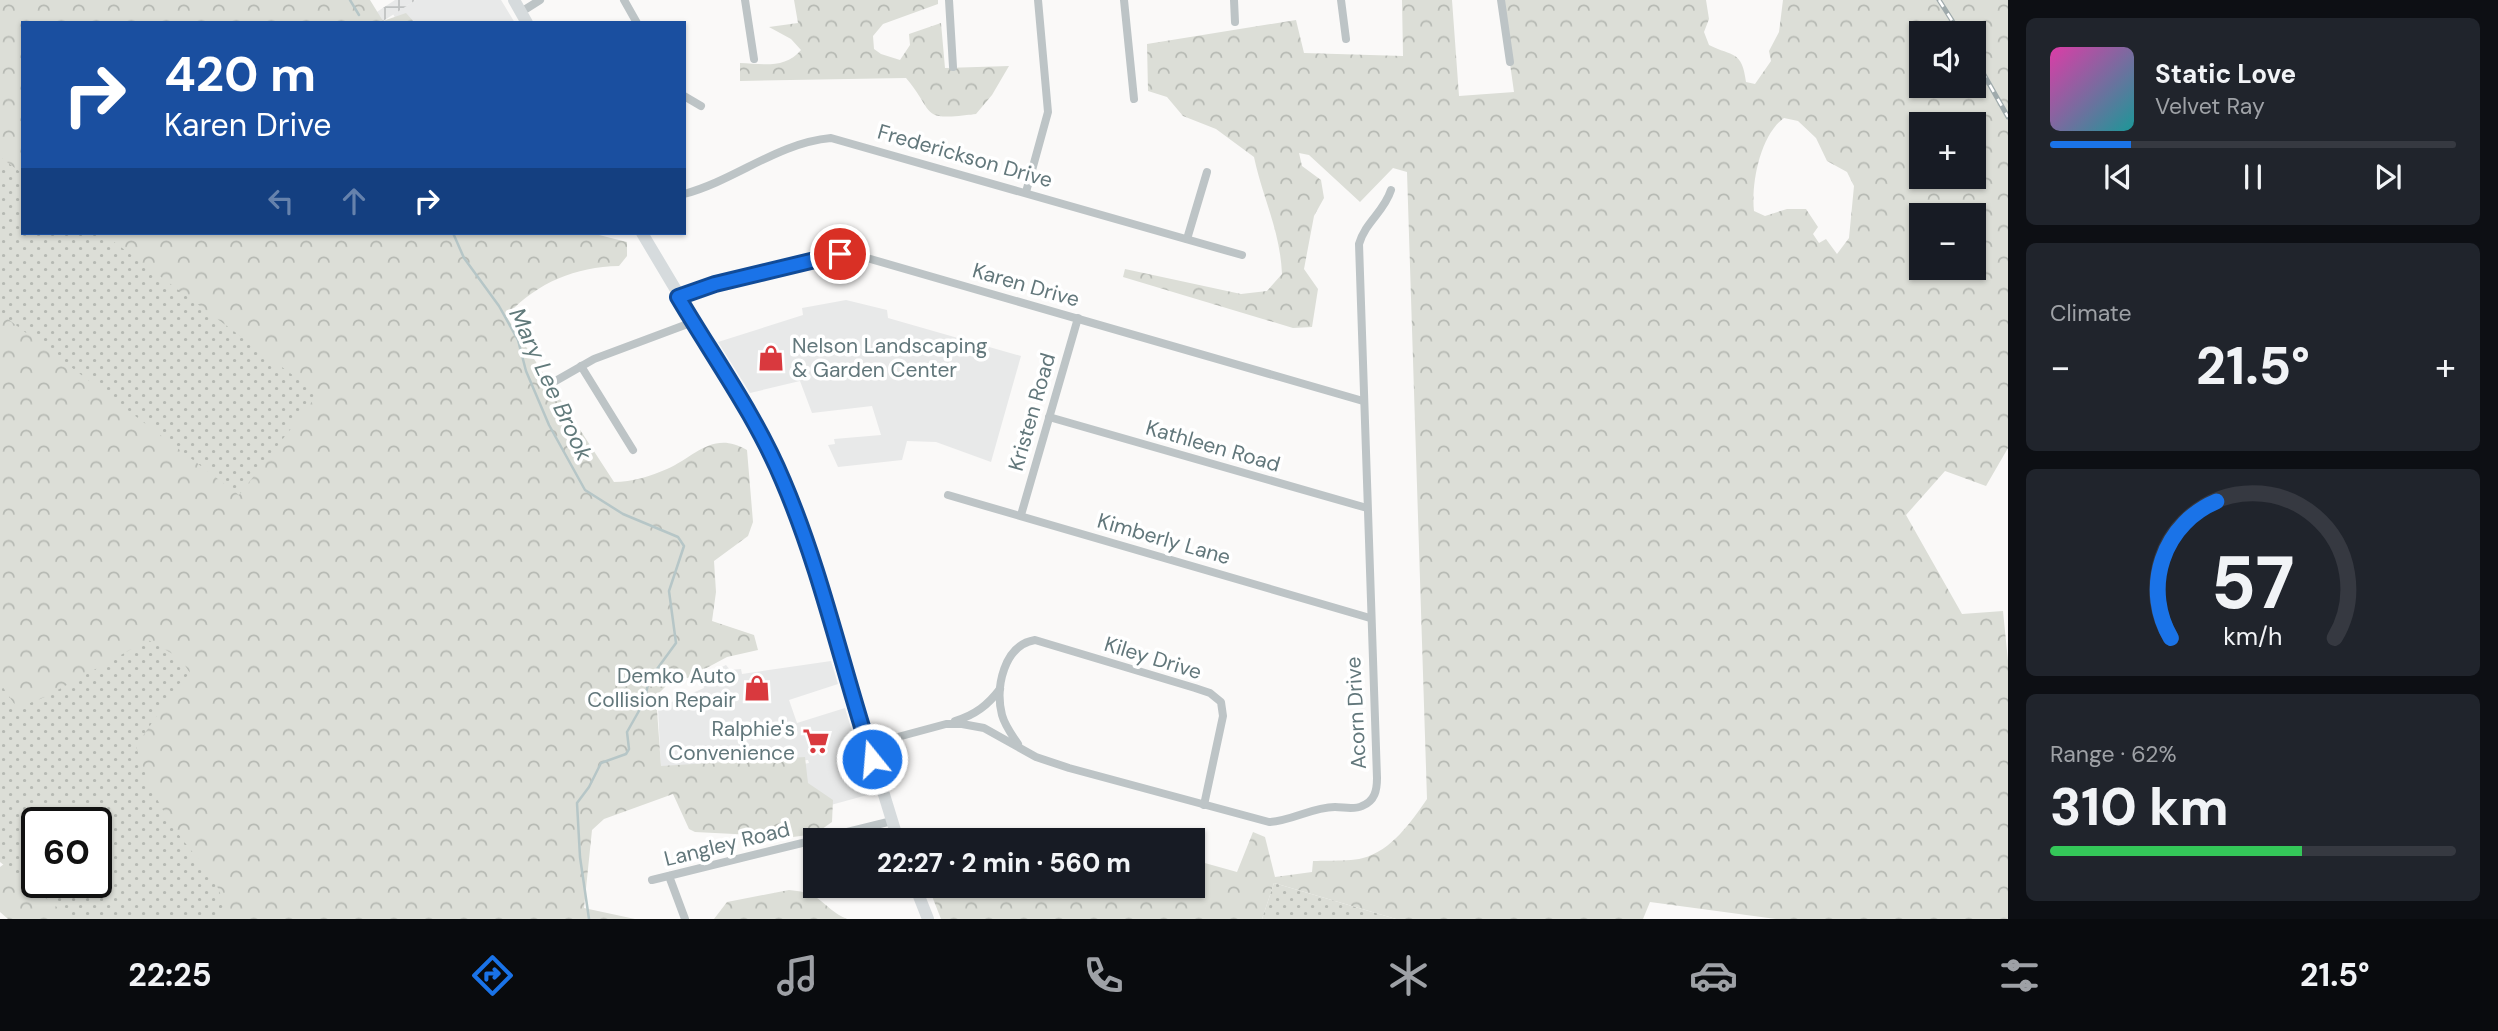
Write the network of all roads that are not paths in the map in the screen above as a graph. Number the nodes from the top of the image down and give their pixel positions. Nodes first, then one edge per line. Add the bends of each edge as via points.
1 (514, 0) edge
2 (540, 0) edge
3 (624, 0) edge
4 (745, 0) edge
5 (949, 0) edge
6 (1038, 0) edge
7 (1124, 0) edge
8 (1234, 0) edge
9 (1341, 0) edge
10 (1501, 0) edge
11 (524, 17) edge
12 (636, 21) edge
13 (1234, 22) dead end
14 (1346, 39) dead end
15 (754, 59) dead end
16 (1510, 62) dead end
17 (953, 67) dead end
18 (686, 97) edge
19 (1134, 99) dead end
20 (701, 106) dead end
21 (1207, 172) dead end
22 (1391, 190) dead end
23 (1026, 192) junction
24 (686, 193) edge
25 (643, 235) edge
26 (1187, 239) junction
27 (1242, 255) dead end
28 (678, 297) junction
29 (1078, 318) junction
30 (693, 322) junction
31 (581, 366) junction
32 (552, 383) dead end
33 (1363, 401) junction
34 (1049, 418) junction
35 (634, 450) dead end
36 (948, 495) dead end
37 (1367, 508) junction
38 (1021, 515) junction
39 (1370, 618) junction
40 (1001, 687) junction
41 (946, 724) junction
42 (867, 745) junction
43 (1020, 747) junction
44 (1204, 804) junction
45 (892, 821) junction
46 (894, 828) edge
47 (669, 876) junction
48 (652, 880) dead end
49 (920, 898) edge
50 (685, 919) edge
51 (928, 919) edge

1 - 11 main road
2 - 11 street
3 - 12 street
4 - 15 street
5 - 17 street
6 - 23 street via 1048,112
7 - 19 street
8 - 13 street
9 - 14 street
10 - 16 street
18 - 20 street
21 - 26 street
22 - 33 street, Acorn Drive via 1386,205 1363,230 1359,244
23 - 24 street, Frederickson Drive via 831,138 796,144
23 - 26 street, Frederickson Drive
25 - 28 main road
26 - 27 street, Frederickson Drive
28 - 29 street, Karen Drive via 816,257 853,254
28 - 30 main road
29 - 33 street, Karen Drive
29 - 34 street, Kristen Road
30 - 31 street
30 - 42 main road via 751,416 783,481
31 - 32 street
31 - 35 street
33 - 37 street, Acorn Drive
34 - 37 street, Kathleen Road
34 - 38 street, Kristen Road
36 - 38 street, Kimberly Lane
37 - 39 street, Acorn Drive
38 - 39 street, Kimberly Lane
39 - 44 street, Acorn Drive via 1377,778 1371,800 1362,806 1326,808 1269,822
40 - 41 street, Kiley Drive via 974,715
40 - 43 street, Kiley Drive via 1003,718
40 - 44 street, Kiley Drive via 1017,646 1035,640 1210,693 1221,702 1223,716
41 - 42 street, Acorn Drive
41 - 43 street, Acorn Drive via 984,729
42 - 45 main road
43 - 44 street, Acorn Drive via 1069,768
45 - 46 main road
45 - 47 street, Langley Road
47 - 48 street, Langley Road
47 - 50 street
49 - 51 main road

